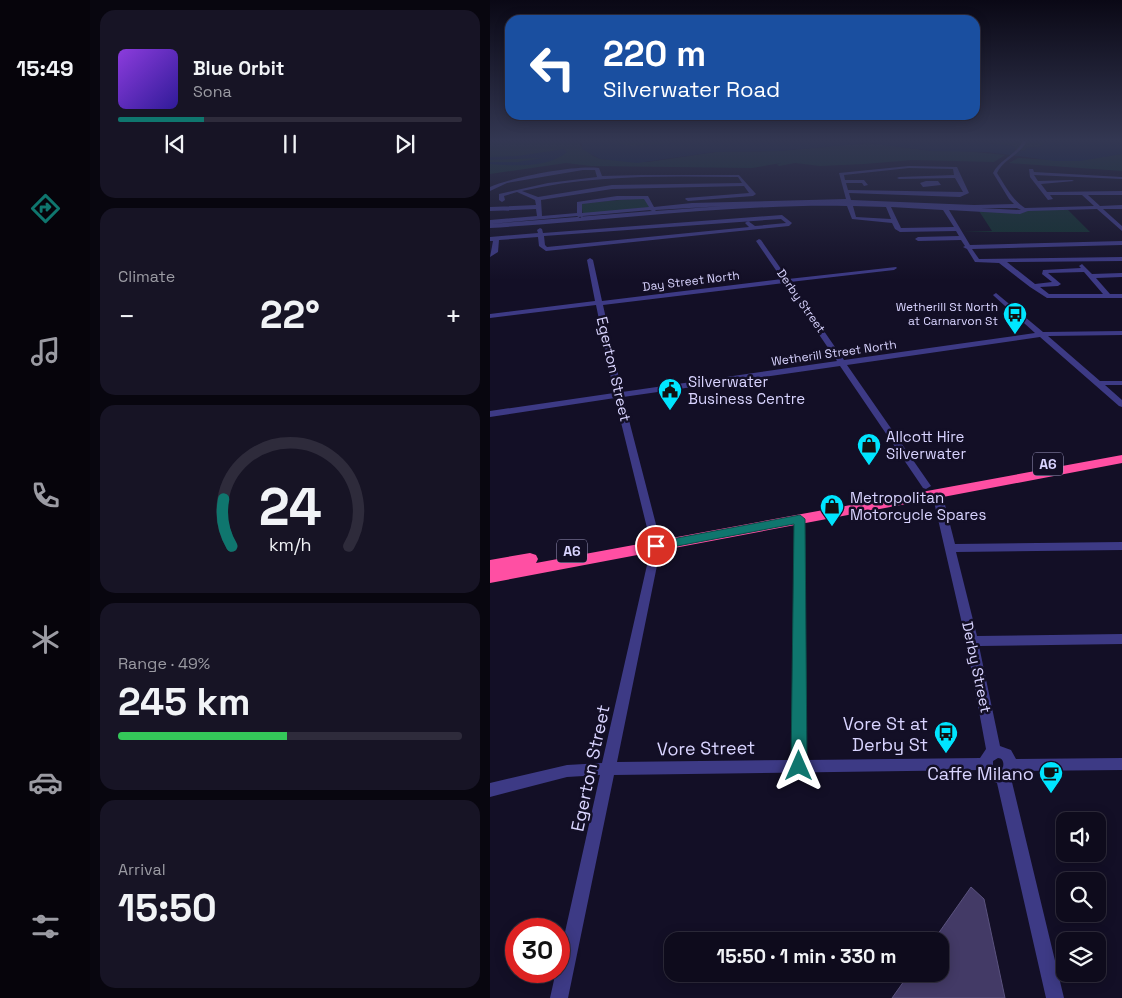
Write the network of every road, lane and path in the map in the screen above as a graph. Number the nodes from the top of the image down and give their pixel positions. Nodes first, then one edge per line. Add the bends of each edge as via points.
1 (681, 187) edge
2 (509, 188) edge
3 (538, 188) edge
4 (604, 188) edge
5 (748, 188) edge
6 (845, 188) edge
7 (879, 188) edge
8 (912, 188) edge
9 (933, 188) edge
10 (964, 188) edge
11 (997, 188) edge
12 (1004, 188) edge
13 (1041, 188) edge
14 (518, 191) junction
15 (846, 191) junction
16 (1083, 193) junction
17 (1121, 193) edge
18 (936, 194) junction
19 (1046, 194) junction
20 (538, 199) junction
21 (688, 199) junction
22 (502, 200) dead end
23 (849, 203) junction
24 (888, 206) junction
25 (538, 207) junction
26 (737, 207) junction
27 (944, 207) junction
28 (1122, 207) edge
29 (693, 208) junction
30 (1011, 208) junction
31 (1023, 208) junction
32 (1059, 208) junction
33 (1098, 208) junction
34 (490, 209) edge
35 (653, 210) junction
36 (580, 216) junction
37 (745, 218) junction
38 (539, 221) junction
39 (700, 221) junction
40 (894, 221) junction
41 (490, 224) edge
42 (787, 225) junction
43 (753, 228) junction
44 (794, 228) dead end
45 (957, 229) junction
46 (1121, 229) edge
47 (909, 230) junction
48 (704, 233) junction
49 (540, 236) junction
50 (962, 238) junction
51 (493, 239) edge
52 (759, 241) dead end
53 (1122, 243) edge
54 (1048, 245) junction
55 (966, 247) junction
56 (490, 255) edge
57 (1122, 259) edge
58 (590, 260) dead end
59 (1060, 260) junction
60 (1077, 260) junction
61 (1000, 261) junction
62 (894, 268) dead end
63 (1088, 273) junction
64 (1122, 275) edge
65 (787, 281) junction
66 (1032, 286) junction
67 (996, 295) dead end
68 (1108, 296) junction
69 (1122, 296) edge
70 (599, 303) junction
71 (490, 316) edge
72 (1122, 333) edge
73 (1042, 334) junction
74 (844, 363) junction
75 (1098, 383) junction
76 (1122, 383) edge
77 (619, 396) junction
78 (1122, 404) edge
79 (490, 414) edge
80 (1122, 451) edge
81 (1122, 459) edge
82 (931, 490) junction
83 (800, 519) junction
84 (655, 541) junction
85 (1122, 546) edge
86 (950, 548) junction
87 (490, 566) edge
88 (490, 577) edge
89 (1122, 639) edge
90 (972, 641) junction
91 (990, 758) junction
92 (1122, 764) edge
93 (799, 766) junction
94 (610, 768) junction
95 (1007, 770) junction
96 (490, 790) edge
97 (559, 998) edge
98 (1055, 998) edge

1 - 21 street
2 - 14 street
3 - 14 street
4 - 20 street
5 - 21 street via 752,195
6 - 15 street
7 - 15 street
8 - 18 street
9 - 18 street
10 - 18 street via 964,194
11 - 30 street
12 - 31 street
13 - 19 street
14 - 20 street
14 - 22 street via 501,195
15 - 23 street
16 - 17 street
16 - 19 street
16 - 33 street
18 - 27 street
19 - 32 street
20 - 25 street
21 - 29 street
23 - 24 street
23 - 26 street
23 - 27 street
23 - 29 street
23 - 40 street via 854,218
24 - 27 street
24 - 40 street
25 - 34 street
25 - 38 street
26 - 29 street
26 - 37 street
27 - 30 street
27 - 45 street
28 - 33 street
29 - 35 street
29 - 38 street
29 - 39 street
30 - 31 street via 1023,212
31 - 32 street
32 - 33 street
33 - 46 street
35 - 36 street
35 - 36 street via 646,197 617,198 579,203
36 - 38 street
37 - 39 street
37 - 42 street via 782,217 789,223
37 - 43 street
38 - 41 street
38 - 49 street
39 - 48 street
39 - 49 street
40 - 47 street via 898,229
42 - 43 street
42 - 44 street
43 - 48 street
45 - 47 street
45 - 50 street
47 - 50 street via 912,237 935,243 937,238
48 - 49 street via 544,249
49 - 51 street
50 - 55 street
51 - 56 street via 495,252
52 - 65 street, Derby Street
53 - 54 street
54 - 55 street
54 - 59 street
55 - 61 street via 977,261
57 - 60 street
58 - 70 street, Egerton Street
59 - 60 street
59 - 61 street
60 - 63 street
61 - 66 street
62 - 65 street, Day Street North
63 - 64 street
63 - 66 street via 1045,271 1058,284
63 - 68 street
65 - 70 street, Day Street North
65 - 74 street, Derby Street
66 - 68 street via 1049,296
67 - 73 street
68 - 69 street
70 - 71 street, Day Street North
70 - 77 street, Egerton Street
72 - 73 street, Wetherill Street North
73 - 74 street, Wetherill Street North
73 - 75 street
74 - 77 street, Wetherill Street North
74 - 82 street, Derby Street
75 - 76 street
75 - 78 street
77 - 79 street, Wetherill Street North
77 - 84 street, Egerton Street
80 - 82 highway, A6
81 - 82 highway, A6
82 - 83 highway, A6
82 - 84 highway, A6
82 - 86 street, Derby Street
83 - 84 highway, A6
83 - 93 street
84 - 87 highway, A6
84 - 88 highway, A6
84 - 94 street, Egerton Street
85 - 86 street
86 - 90 street, Derby Street
89 - 90 street
90 - 91 street, Derby Street
91 - 93 street, Vore Street
91 - 95 street via 1005,756
91 - 95 street via 992,773
92 - 95 street
93 - 94 street, Vore Street
94 - 96 street, Vore Street via 567,771
94 - 97 street, Egerton Street
95 - 98 street

